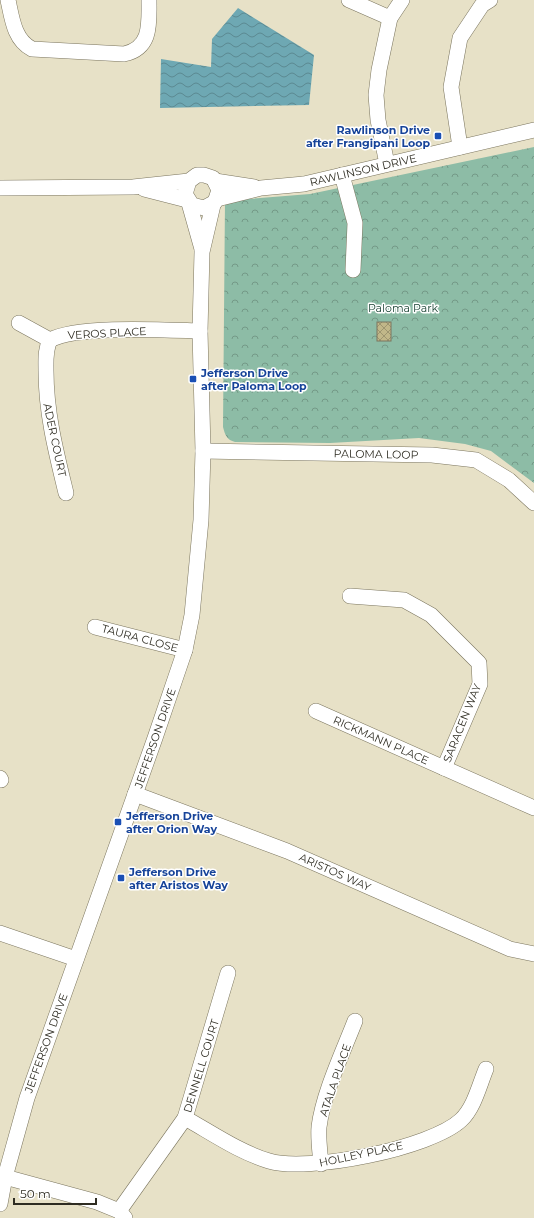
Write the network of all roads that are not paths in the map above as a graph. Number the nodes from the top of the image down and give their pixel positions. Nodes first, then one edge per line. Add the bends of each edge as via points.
1 (8, 0) edge
2 (149, 0) edge
3 (349, 0) edge
4 (402, 0) edge
5 (490, 0) edge
6 (390, 18) junction
7 (534, 130) edge
8 (460, 147) junction
9 (387, 164) junction
10 (342, 175) junction
11 (189, 181) junction
12 (215, 181) junction
13 (133, 187) junction
14 (0, 188) edge
15 (261, 188) junction
16 (188, 201) junction
17 (215, 202) junction
18 (202, 252) junction
19 (353, 270) dead end
20 (19, 323) dead end
21 (200, 330) junction
22 (50, 340) junction
23 (203, 451) junction
24 (66, 492) dead end
25 (534, 503) edge
26 (350, 596) dead end
27 (95, 627) dead end
28 (185, 650) junction
29 (316, 711) dead end
30 (444, 768) junction
31 (135, 794) junction
32 (534, 808) edge
33 (0, 933) edge
34 (533, 949) edge
35 (76, 959) junction
36 (228, 973) dead end
37 (355, 1021) dead end
38 (486, 1069) dead end
39 (185, 1118) junction
40 (321, 1164) junction
41 (5, 1178) junction
42 (0, 1204) edge
43 (122, 1215) edge

1 - 2 street via 19,39 32,49 124,54 138,49 147,36 150,25
3 - 6 street
4 - 6 street
5 - 8 street via 482,5 460,38 451,87
6 - 9 street via 376,95
7 - 8 street, RAWLINSON DRIVE
8 - 9 street, RAWLINSON DRIVE
9 - 10 street, RAWLINSON DRIVE
10 - 15 street, RAWLINSON DRIVE via 304,184
10 - 19 street via 355,223
11 - 12 street, RAWLINSON DRIVE via 197,175 204,175
11 - 13 street, RAWLINSON DRIVE
11 - 16 street via 185,190
12 - 15 street, RAWLINSON DRIVE
12 - 17 street via 219,190
13 - 14 street, RAWLINSON DRIVE
13 - 16 street, RAWLINSON DRIVE
15 - 17 street, RAWLINSON DRIVE
16 - 17 street, RAWLINSON DRIVE via 201,208
16 - 18 street, JEFFERSON DRIVE
17 - 18 street, JEFFERSON DRIVE
18 - 21 street, JEFFERSON DRIVE
20 - 22 street
21 - 22 street, VEROS PLACE via 86,332 63,335
21 - 23 street, JEFFERSON DRIVE
22 - 24 street, ADER COURT via 46,353 48,416
23 - 25 street, PALOMA LOOP via 432,455 476,460 509,480
23 - 28 street, JEFFERSON DRIVE via 198,564
26 - 30 street, SARACEN WAY via 404,600 431,615 479,664 480,684
27 - 28 street, TAURA CLOSE
28 - 31 street, JEFFERSON DRIVE
29 - 30 street, RICKMANN PLACE
30 - 32 street, RICKMANN PLACE
31 - 34 street, ARISTOS WAY via 287,851 510,949
31 - 35 street, JEFFERSON DRIVE
33 - 35 street
35 - 41 street, JEFFERSON DRIVE via 27,1098
36 - 39 street, DENNELL COURT
37 - 40 street, ATALA PLACE via 323,1108 319,1146
38 - 40 street, HOLLEY PLACE via 471,1107 462,1120 448,1131 427,1140
39 - 40 street, HOLLEY PLACE via 240,1149 269,1161 291,1165
39 - 43 street, DENNELL COURT
41 - 42 street, JEFFERSON DRIVE
41 - 43 street via 97,1202

